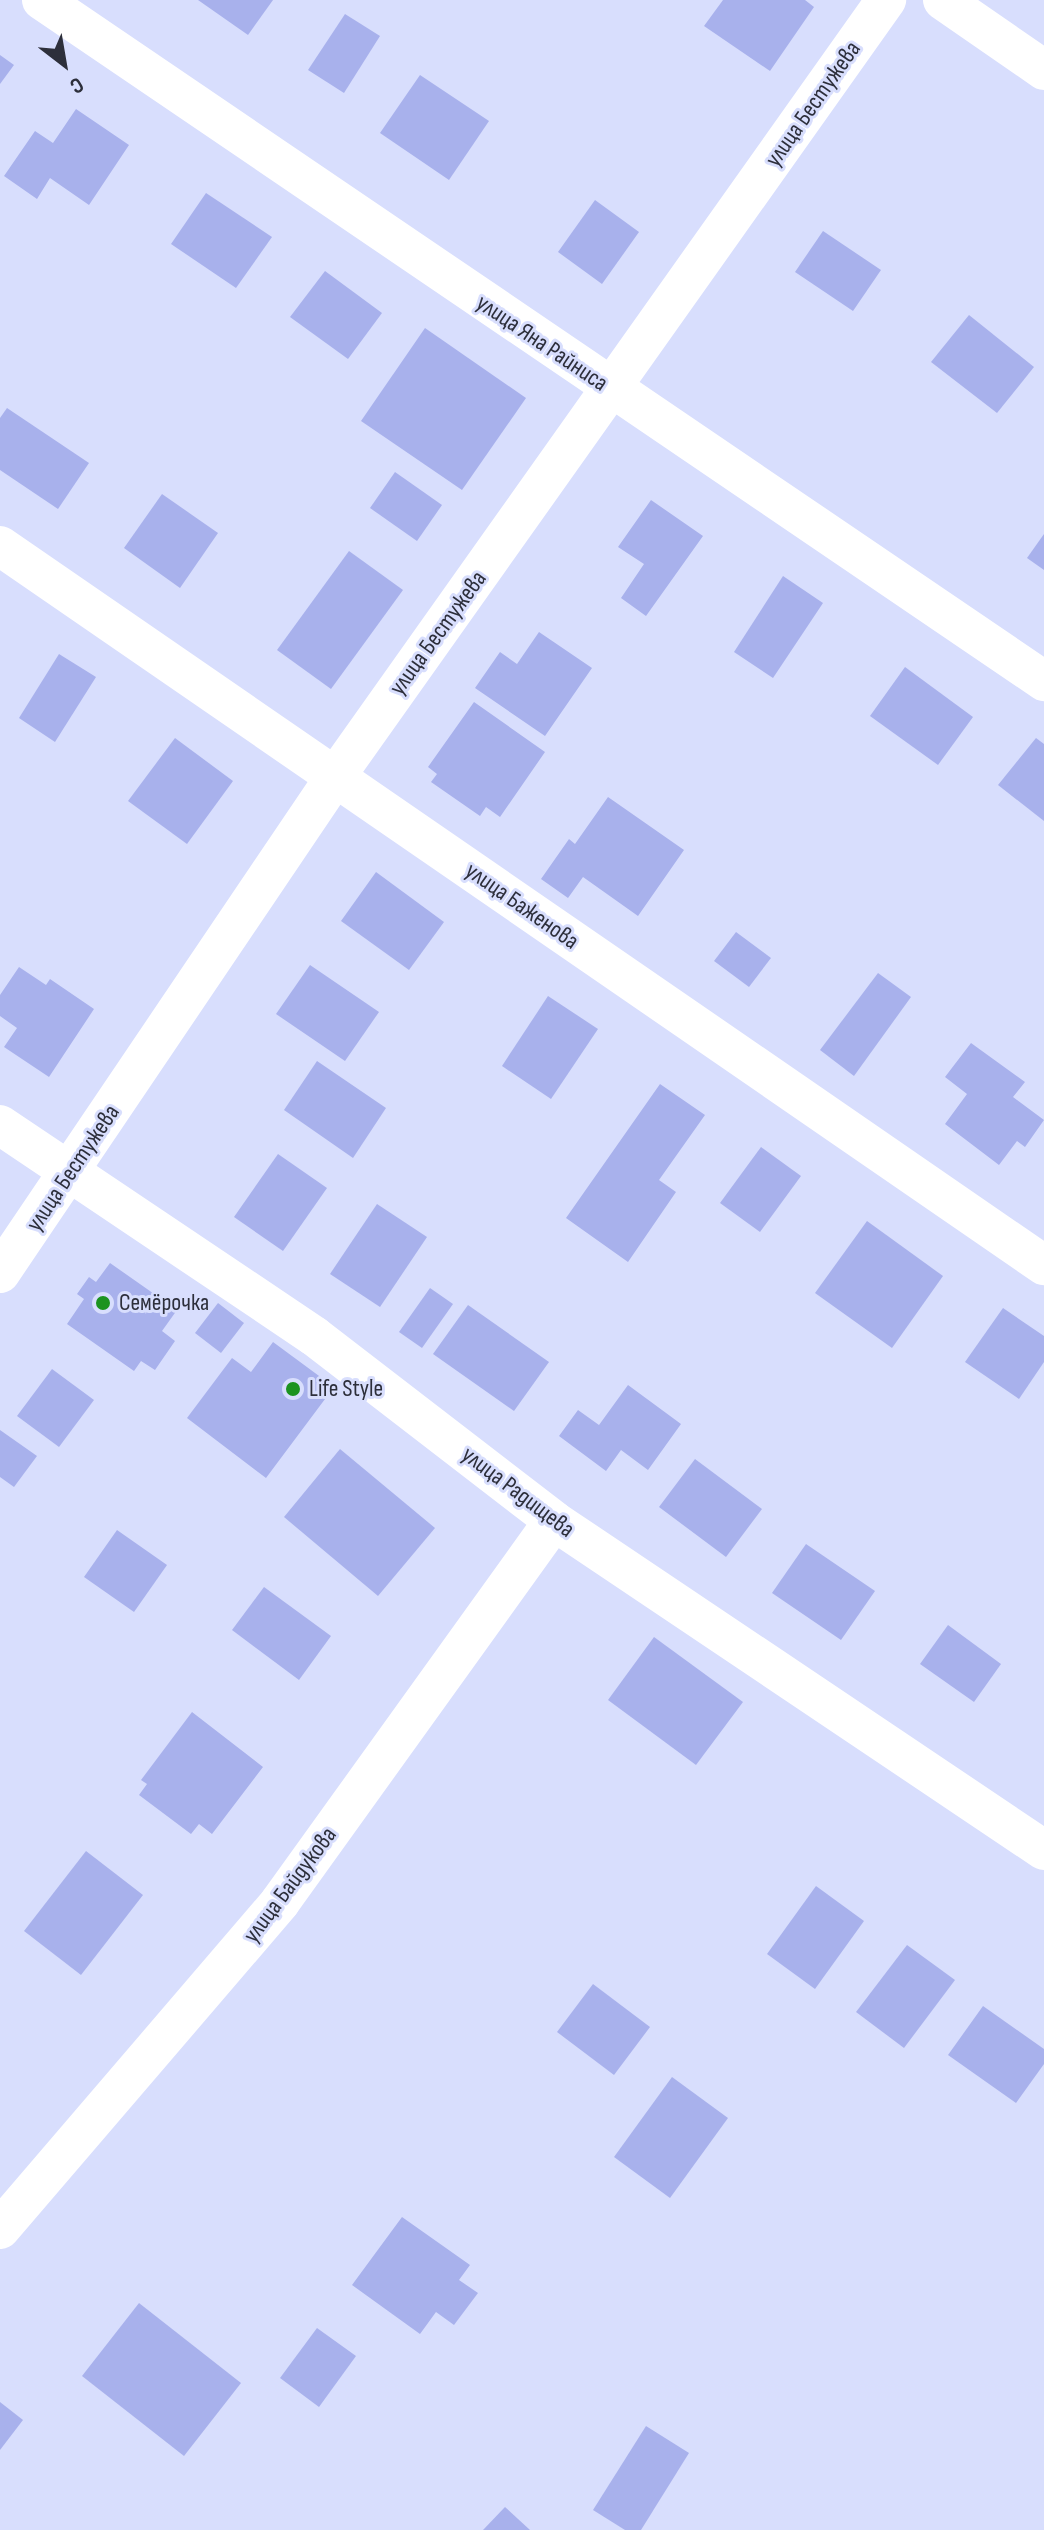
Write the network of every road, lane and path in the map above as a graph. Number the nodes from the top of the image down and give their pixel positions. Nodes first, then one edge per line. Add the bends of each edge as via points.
1 (42, 0) edge
2 (886, 0) edge
3 (943, 0) edge
4 (1044, 70) edge
5 (612, 391) junction
6 (0, 546) edge
7 (1044, 681) edge
8 (335, 777) junction
9 (0, 1125) edge
10 (69, 1175) junction
11 (1044, 1265) edge
12 (0, 1273) edge
13 (554, 1521) junction
14 (1044, 1850) edge
15 (0, 2229) edge

1 - 5 street, улица Яна Райниса
2 - 5 street, улица Бестужева
3 - 4 street
5 - 7 street, улица Яна Райниса
5 - 8 street, улица Бестужева
6 - 8 street, улица Баженова
8 - 10 street, улица Бестужева
8 - 11 street, улица Баженова
9 - 10 street, улица Радищева
10 - 12 street, улица Бестужева
10 - 13 street, улица Радищева via 314,1336
13 - 14 street, улица Радищева
13 - 15 street, улица Байдукова via 280,1902

